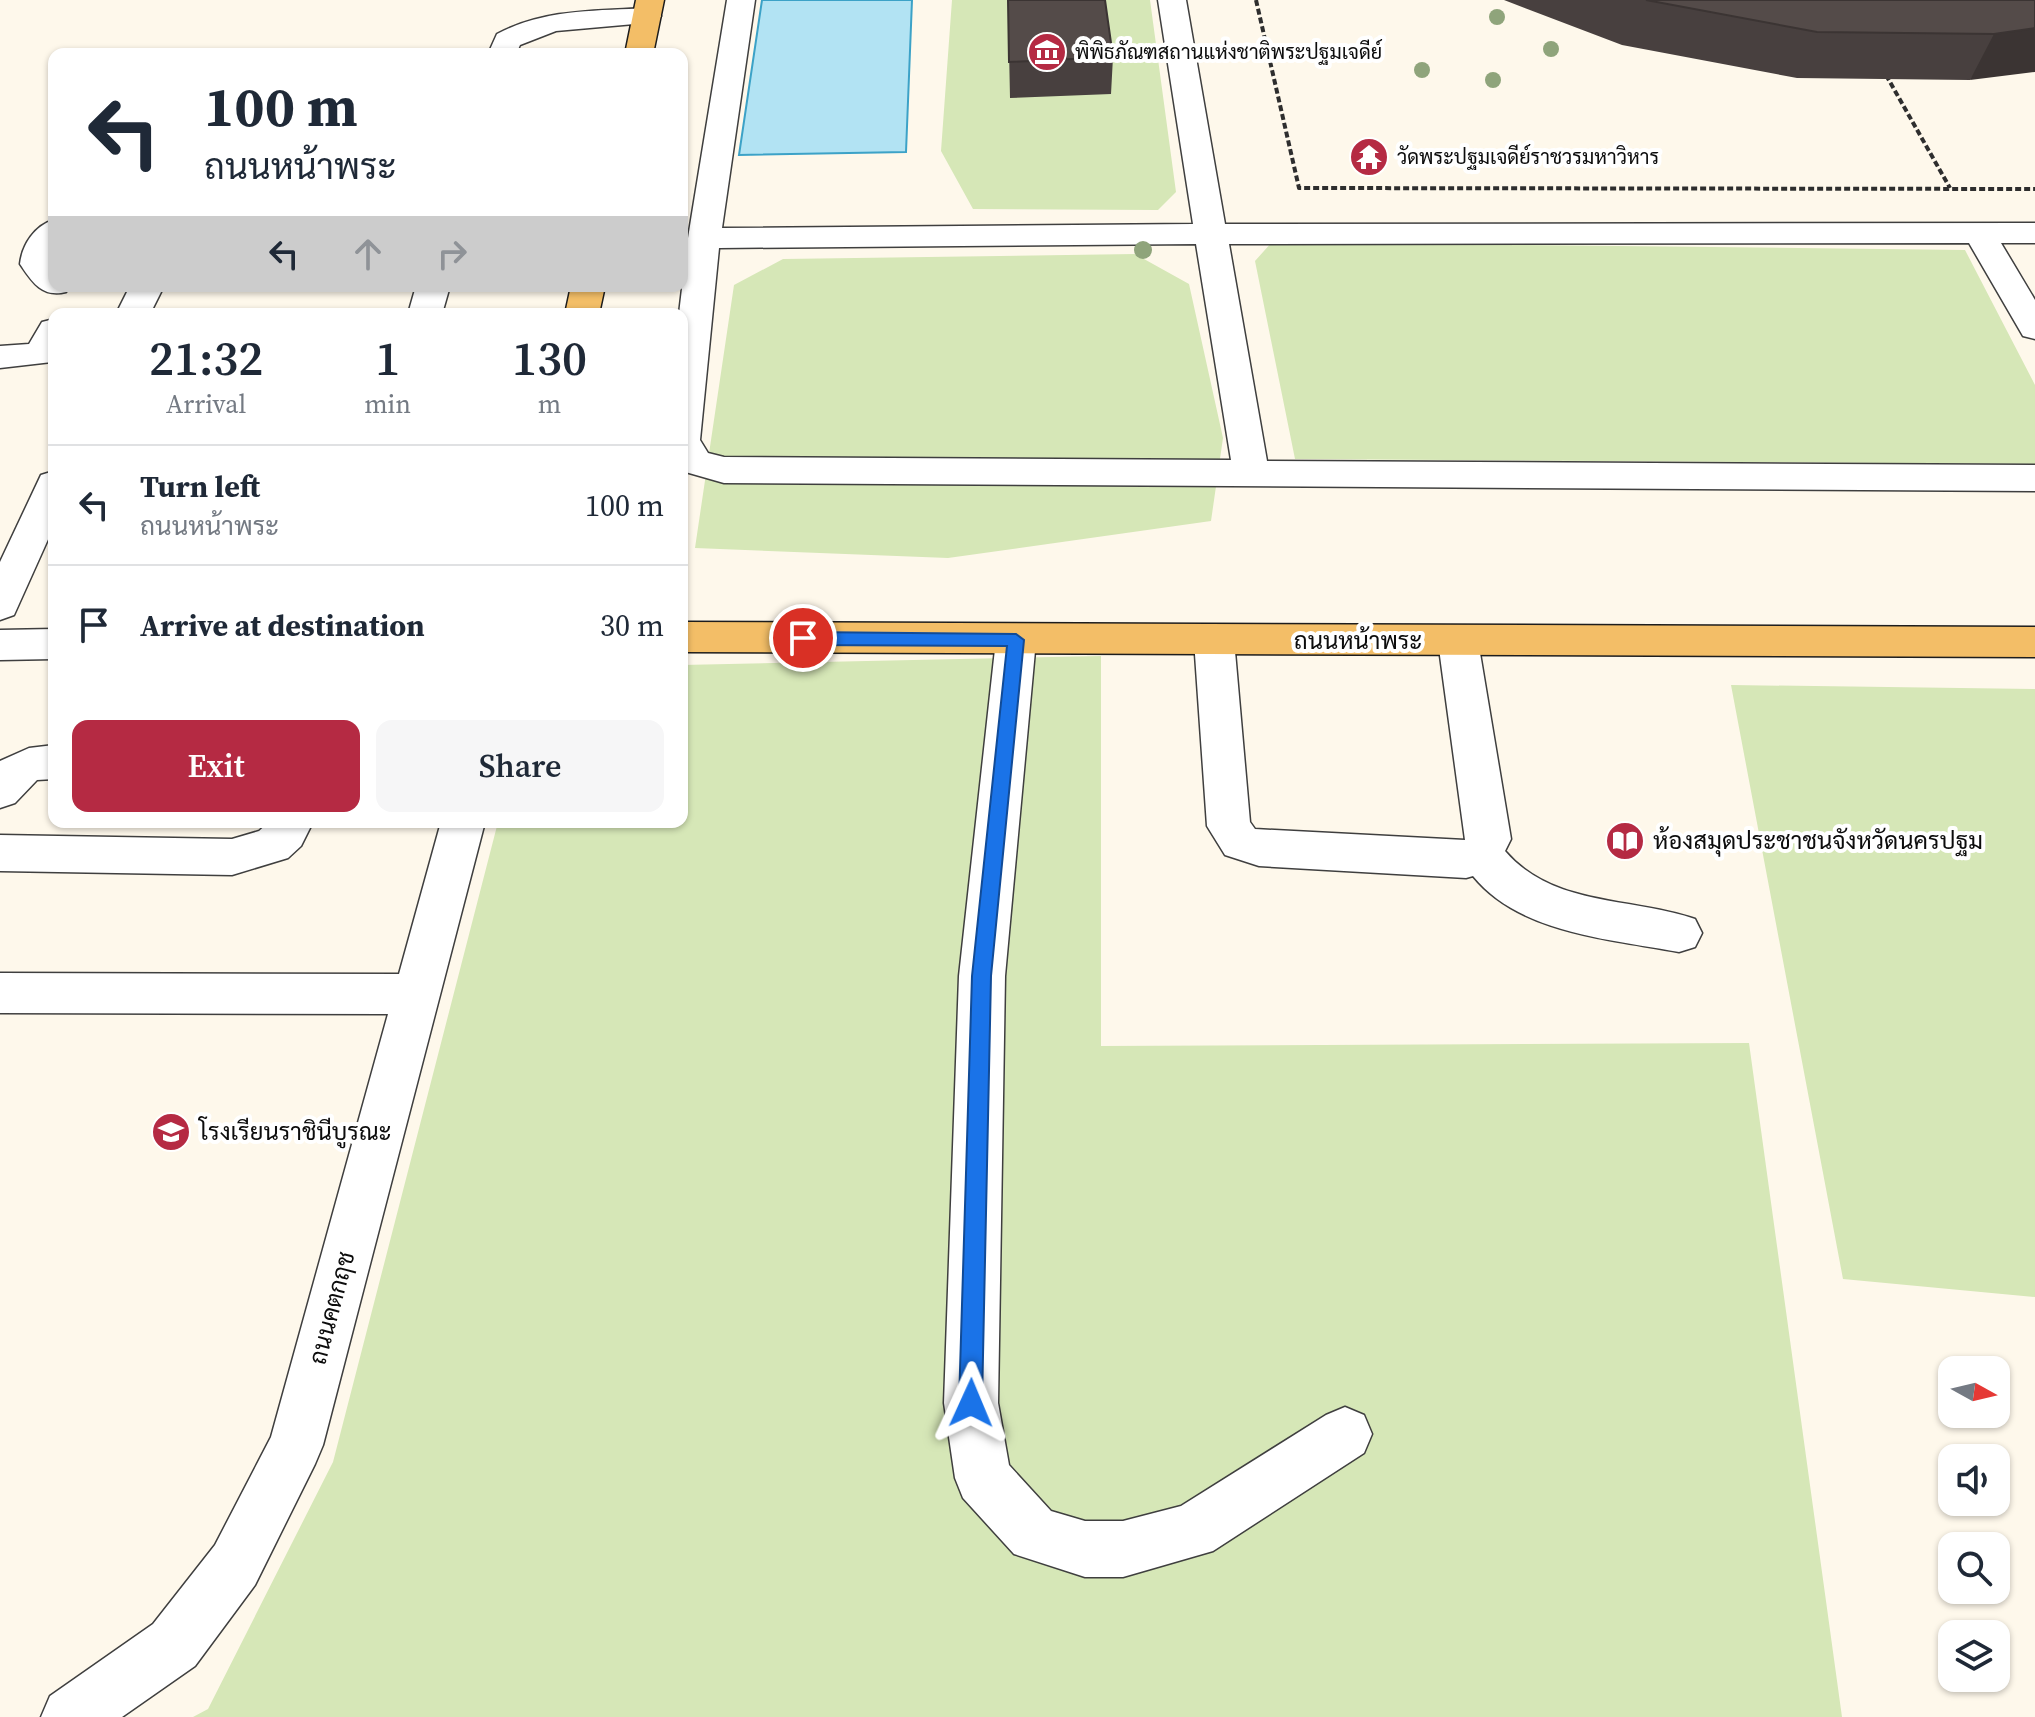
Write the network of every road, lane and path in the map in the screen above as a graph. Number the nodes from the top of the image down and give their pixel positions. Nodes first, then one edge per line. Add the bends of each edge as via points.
1 (741, 0) edge
2 (1172, 0) edge
3 (1256, 0) edge
4 (648, 8) edge
5 (504, 48) edge
6 (640, 48) edge
7 (1883, 70) edge
8 (1951, 189) junction
9 (2035, 189) edge
10 (1979, 233) junction
11 (2035, 233) edge
12 (1209, 234) junction
13 (48, 238) edge
14 (704, 238) junction
15 (38, 276) edge
16 (2035, 328) edge
17 (48, 346) edge
18 (0, 357) edge
19 (688, 385) edge
20 (688, 450) edge
21 (1251, 473) junction
22 (2035, 478) edge
23 (48, 497) edge
24 (0, 605) edge
25 (688, 637) edge
26 (1016, 640) junction
27 (1214, 640) junction
28 (1458, 641) junction
29 (2035, 642) edge
30 (48, 644) edge
31 (0, 645) edge
32 (48, 762) edge
33 (0, 791) edge
34 (288, 828) edge
35 (461, 828) edge
36 (0, 853) edge
37 (1481, 853) junction
38 (1679, 933) dead end
39 (0, 993) edge
40 (416, 994) junction
41 (1345, 1434) dead end
42 (71, 1717) edge

1 - 14 street
2 - 12 street
3 - 8 path via 1299,188
4 - 5 street via 542,24 522,30
4 - 6 main road
7 - 8 path
8 - 9 path
10 - 11 street
10 - 12 street
10 - 16 street
12 - 14 street
12 - 21 street
13 - 15 street via 38,250
14 - 19 street
17 - 18 street
20 - 21 street via 695,462 724,470
21 - 22 street
23 - 24 street
25 - 26 main road, ถนนหน้าพระ
26 - 27 main road, ถนนหน้าพระ
26 - 41 street via 980,1006 971,1403 983,1478 1034,1534 1085,1549 1123,1549 1193,1531
27 - 28 main road, ถนนหน้าพระ
27 - 37 street via 1229,826 1240,842 1259,848 1466,860
28 - 29 main road, ถนนหน้าพระ
28 - 37 street via 1489,839
30 - 31 street
32 - 33 street via 19,768
34 - 36 street via 273,845 232,857
35 - 40 street, ถนนคตกฤช
37 - 38 street via 1507,882 1545,903
39 - 40 street
40 - 42 street, ถนนคตกฤช via 296,1445 235,1565 174,1645

